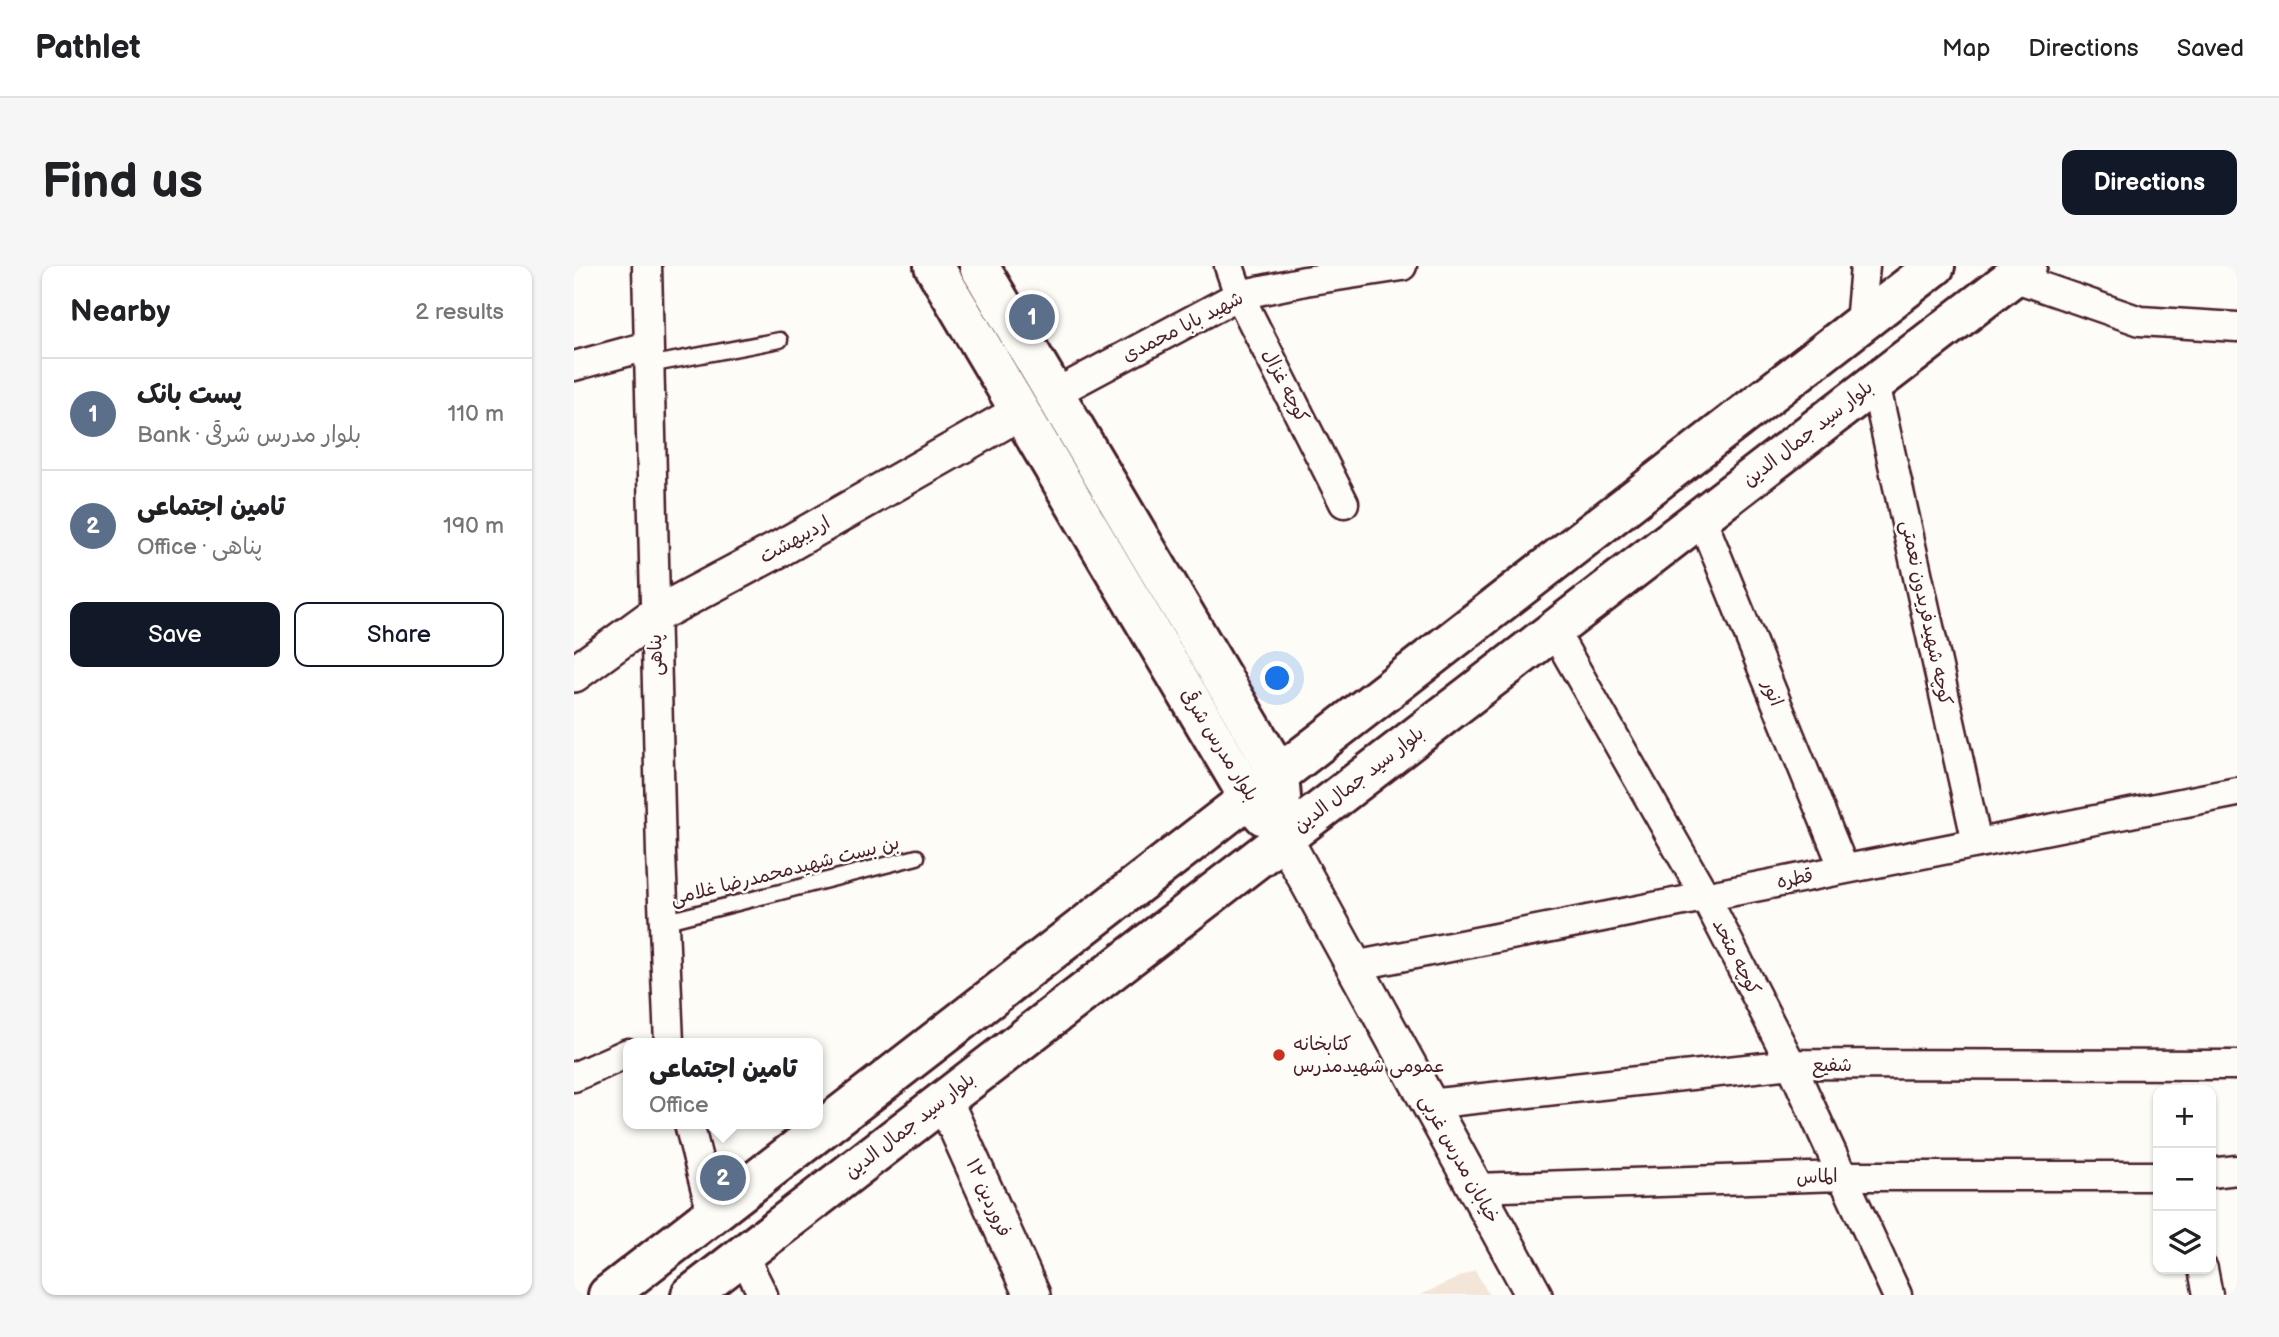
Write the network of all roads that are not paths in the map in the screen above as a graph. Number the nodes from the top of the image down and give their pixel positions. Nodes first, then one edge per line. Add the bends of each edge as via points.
1 (647, 266) edge
2 (934, 266) edge
3 (979, 266) edge
4 (1229, 266) edge
5 (1402, 266) edge
6 (1865, 266) edge
7 (1935, 266) edge
8 (2020, 271) edge
9 (1304, 273) edge
10 (1239, 295) junction
11 (1860, 324) junction
12 (2237, 327) edge
13 (780, 341) dead end
14 (649, 355) junction
15 (574, 366) edge
16 (1875, 383) junction
17 (1054, 394) junction
18 (1020, 412) junction
19 (1344, 503) dead end
20 (1701, 517) junction
21 (655, 615) junction
22 (1553, 631) junction
23 (574, 674) edge
24 (1279, 775) junction
25 (2237, 792) edge
26 (1249, 798) junction
27 (1284, 838) junction
28 (1977, 843) junction
29 (917, 857) dead end
30 (1844, 869) junction
31 (1705, 897) junction
32 (663, 922) junction
33 (1354, 966) junction
34 (662, 1038) edge
35 (623, 1055) edge
36 (1791, 1065) junction
37 (2237, 1065) edge
38 (574, 1077) edge
39 (944, 1100) junction
40 (1429, 1104) junction
41 (823, 1128) edge
42 (690, 1129) edge
43 (822, 1129) edge
44 (2237, 1170) edge
45 (2216, 1172) edge
46 (1842, 1176) junction
47 (2153, 1176) edge
48 (1476, 1188) junction
49 (712, 1214) junction
50 (743, 1255) junction
51 (2204, 1274) edge
52 (608, 1295) edge
53 (691, 1295) edge
54 (763, 1295) edge
55 (1032, 1295) edge
56 (1534, 1295) edge
57 (1897, 1295) edge
58 (2208, 1295) edge

1 - 14 street, پناهی
2 - 18 main road, بلوار مدرس شرقی
3 - 17 main road, بلوار مدرس شرقی
4 - 10 street, کوچه غزال
5 - 9 street, شهید بابا محمدی
6 - 11 street
7 - 11 main road
8 - 12 street via 2140,321
8 - 16 main road, بلوار سید جمال الدین
9 - 10 street, شهید بابا محمدی
10 - 17 street, شهید بابا محمدی
10 - 19 street, کوچه غزال
11 - 24 main road
13 - 14 lane
14 - 15 street
14 - 21 street, پناهی
16 - 20 main road, بلوار سید جمال الدین
16 - 28 street, کوچه شهیدفریدون نعمتی
17 - 18 main road
17 - 24 main road, بلوار مدرس شرقی
18 - 21 street, اردیبهشت
18 - 26 main road, بلوار مدرس شرقی
20 - 22 main road, بلوار سید جمال الدین
20 - 30 street, انور
21 - 23 street, اردیبهشت
21 - 32 street, پناهی
22 - 27 main road, بلوار سید جمال الدین
22 - 31 street, کوچه متحد
24 - 26 main road
24 - 27 main road, بلوار مدرس شرقی
25 - 28 street, قطره
26 - 27 main road, بلوار مدرس شرقی
26 - 41 main road
27 - 33 street, خیابان مدرس غربی
27 - 39 main road, بلوار سید جمال الدین
28 - 30 street, قطره
29 - 32 lane, بن بست شهیدمحمدرضا غلامی
30 - 31 street, قطره
31 - 33 street, قطره
31 - 36 street, کوچه متحد
32 - 34 street, پناهی
33 - 40 street, خیابان مدرس غربی
35 - 38 street
36 - 37 street, شفیع
36 - 40 street, شفیع
36 - 46 street, کوچه متحد
39 - 50 main road, بلوار سید جمال الدین
39 - 55 street, ۱۲ فروردین
40 - 48 street, خیابان مدرس غربی
42 - 49 street
43 - 49 main road
44 - 45 street
46 - 47 street, الماس
46 - 48 street, الماس
46 - 57 street, کوچه متحد
48 - 56 street, خیابان مدرس غربی
49 - 52 main road
50 - 53 main road, بلوار سید جمال الدین
50 - 54 street
51 - 58 street

